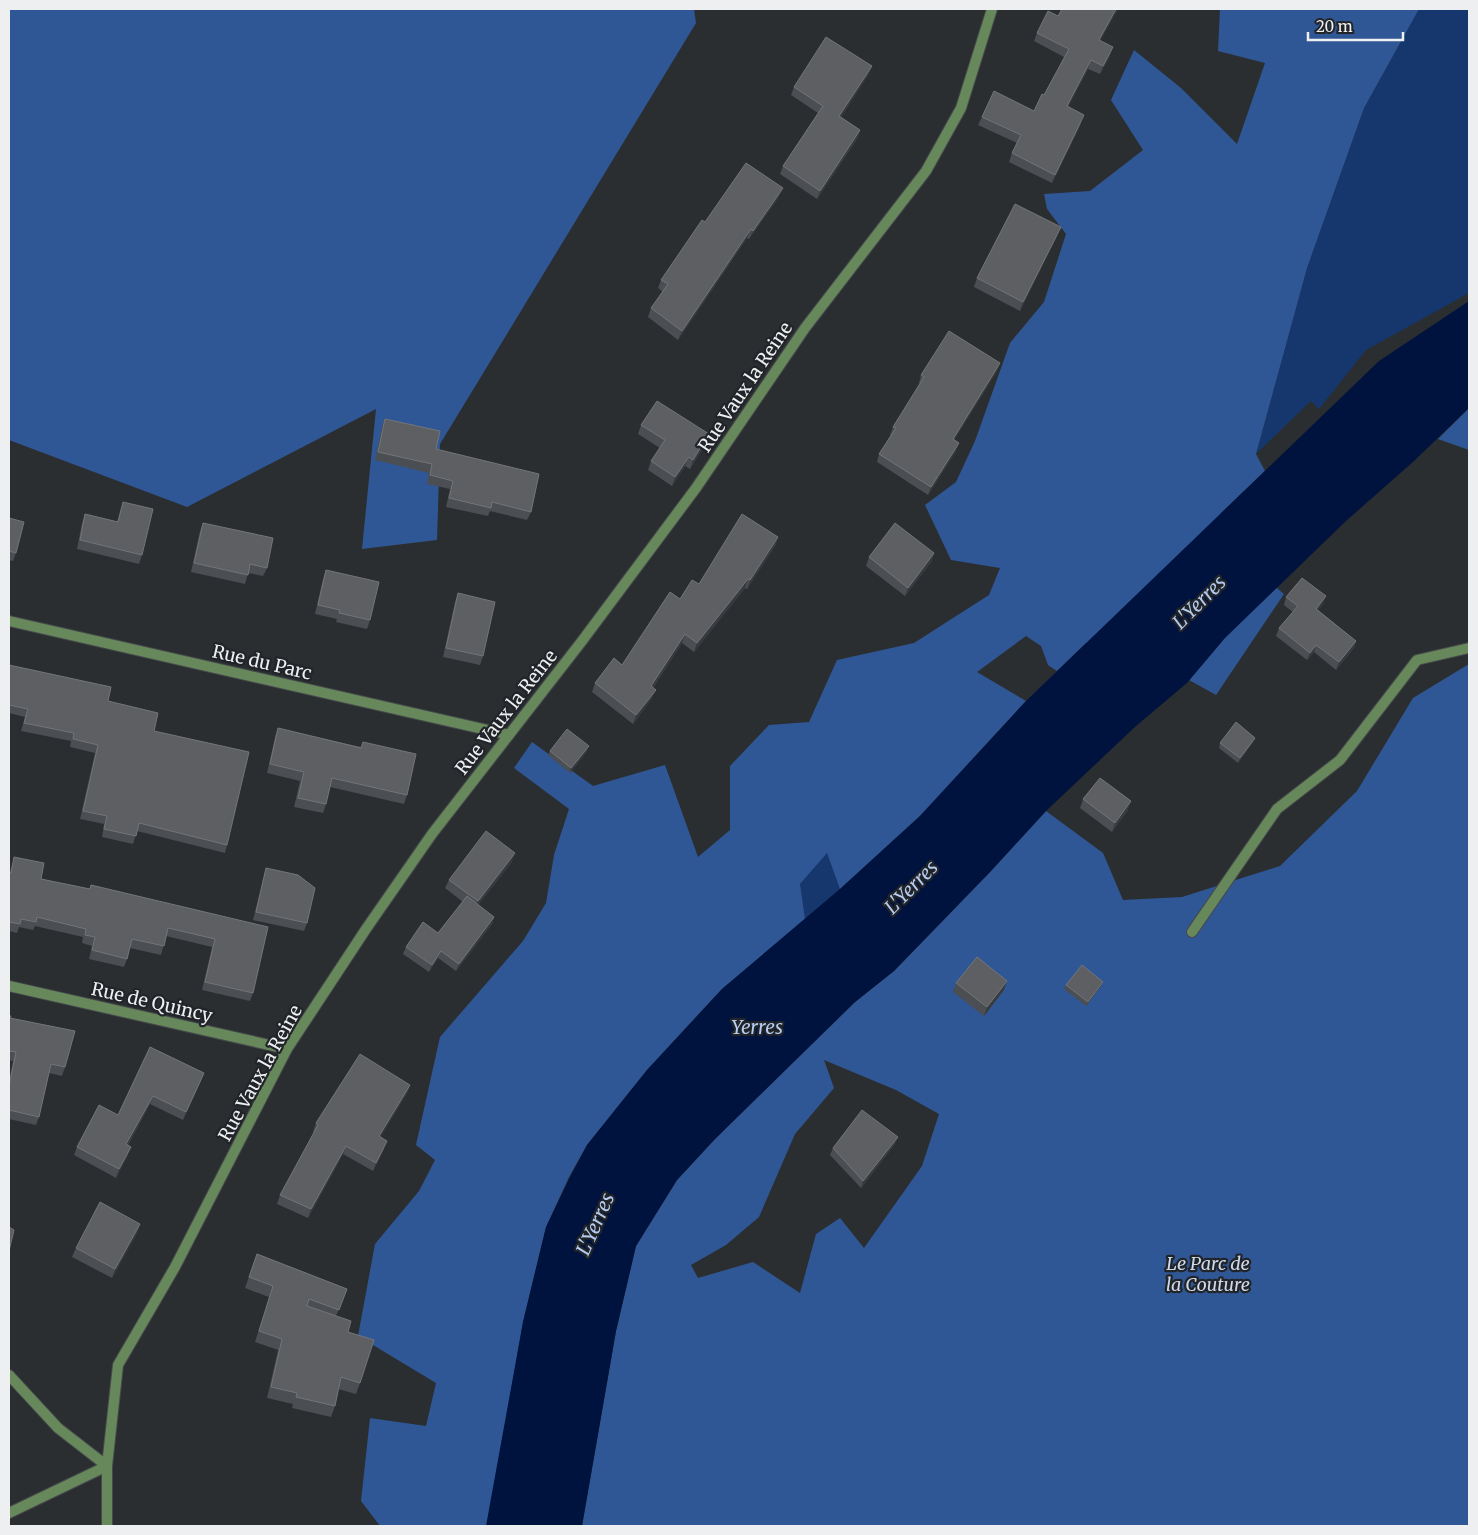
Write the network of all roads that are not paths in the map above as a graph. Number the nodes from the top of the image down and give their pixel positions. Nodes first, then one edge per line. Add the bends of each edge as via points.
1 (992, 9) edge
2 (9, 621) edge
3 (1469, 648) edge
4 (509, 735) junction
5 (1192, 932) dead end
6 (9, 986) edge
7 (287, 1049) junction
8 (9, 1375) edge
9 (107, 1466) junction
10 (9, 1513) edge
11 (107, 1526) edge

1 - 4 street, Rue Vaux la Reine via 961,108 926,171 804,328 696,488
2 - 4 street, Rue du Parc
3 - 5 street via 1417,660 1340,760 1277,809
4 - 7 street, Rue Vaux la Reine via 432,834
6 - 7 street, Rue de Quincy
7 - 9 street, Rue Vaux la Reine via 175,1267 118,1365
8 - 9 street via 58,1428
9 - 10 street
9 - 11 street, Rue Vaux la Reine

